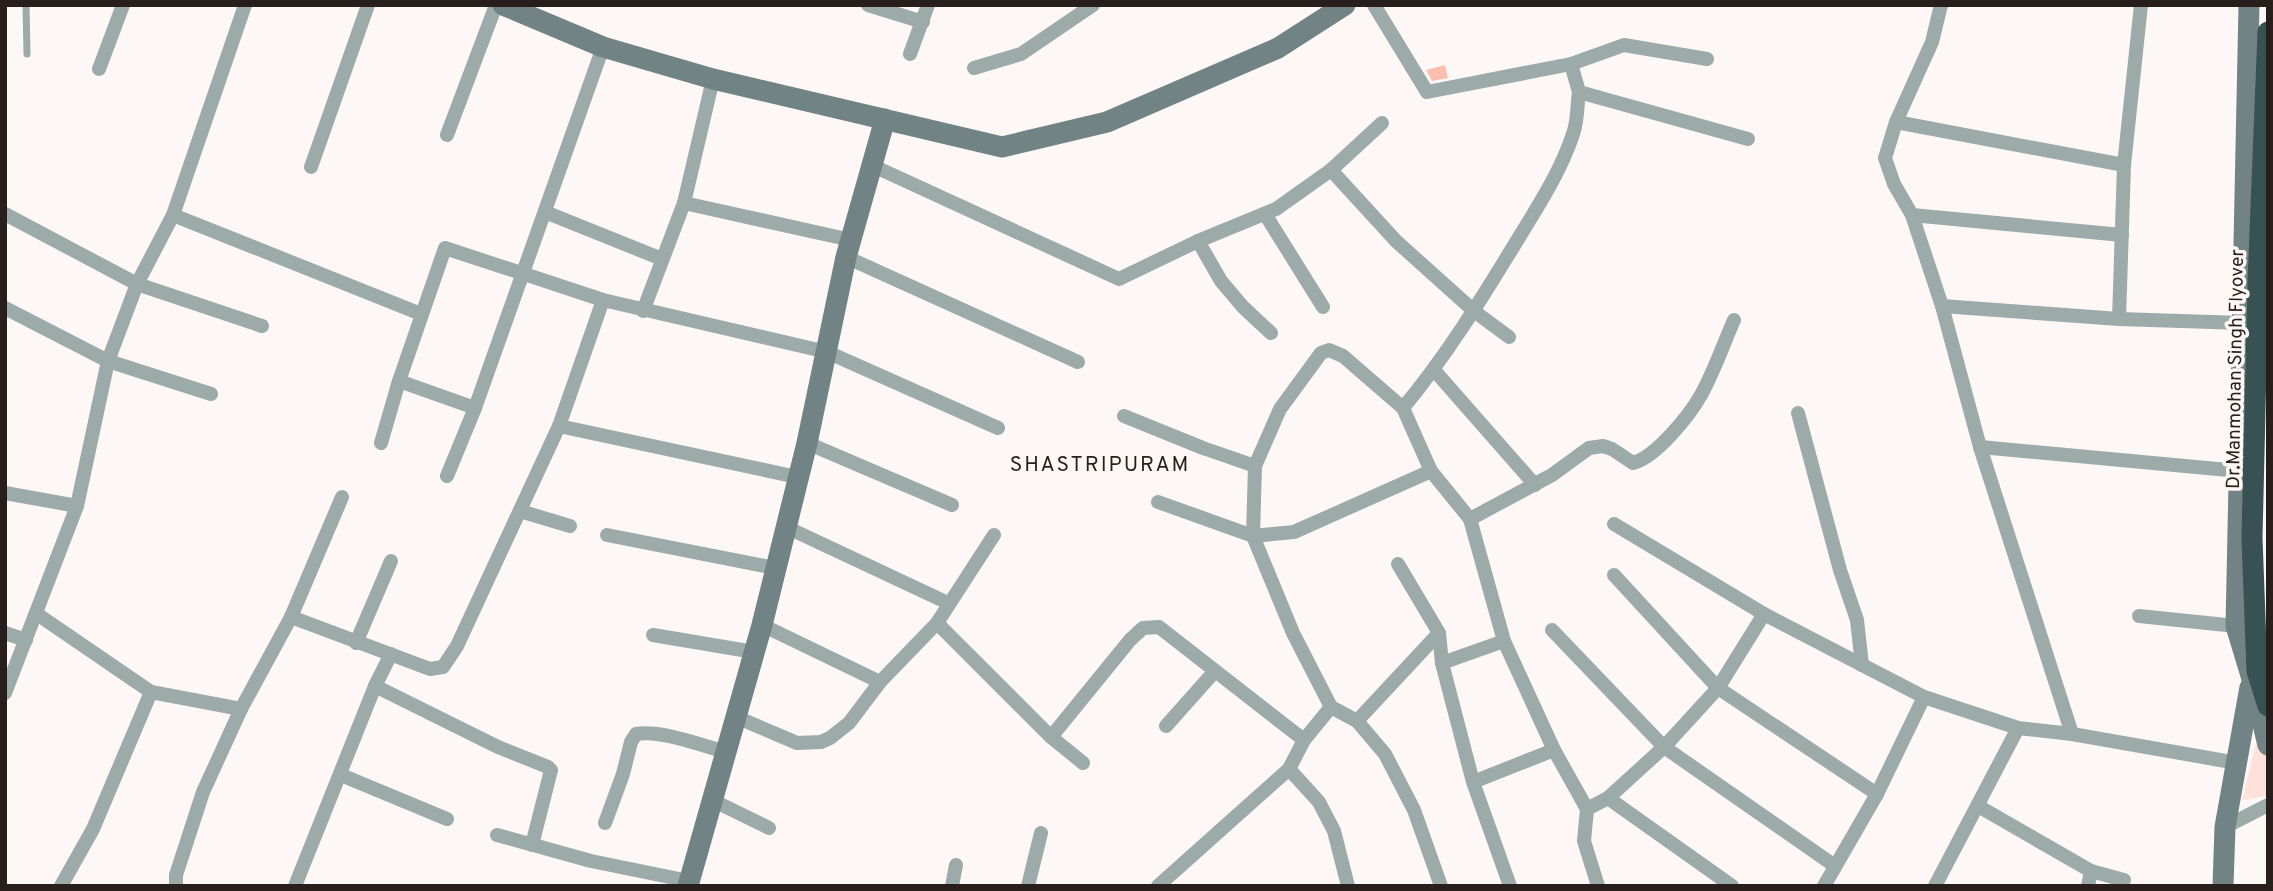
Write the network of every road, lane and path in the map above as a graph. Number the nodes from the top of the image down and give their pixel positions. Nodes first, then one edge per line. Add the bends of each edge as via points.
1 (26, 5) edge
2 (123, 5) edge
3 (245, 5) edge
4 (369, 5) edge
5 (496, 5) edge
6 (503, 5) edge
7 (868, 5) edge
8 (928, 5) edge
9 (1093, 5) edge
10 (1345, 5) edge
11 (1374, 5) edge
12 (1941, 5) edge
13 (2141, 5) edge
14 (2249, 5) edge
15 (923, 22) junction
16 (2268, 32) edge
17 (603, 47) junction
18 (27, 54) dead end
19 (910, 54) dead end
20 (1707, 59) dead end
21 (1571, 64) junction
22 (974, 68) dead end
23 (99, 69) dead end
24 (713, 79) junction
25 (1579, 92) junction
26 (885, 119) junction
27 (1896, 122) junction
28 (1382, 123) dead end
29 (447, 135) dead end
30 (1748, 139) dead end
31 (871, 165) junction
32 (2124, 165) junction
33 (311, 167) dead end
34 (1331, 170) junction
35 (684, 203) junction
36 (545, 212) junction
37 (5, 214) edge
38 (1265, 214) junction
39 (173, 215) junction
40 (1912, 215) junction
41 (2122, 234) junction
42 (1198, 241) junction
43 (849, 248) junction
44 (662, 259) junction
45 (521, 275) junction
46 (137, 284) junction
47 (603, 300) junction
48 (1942, 306) junction
49 (1323, 307) dead end
50 (5, 308) edge
51 (643, 311) junction
52 (1474, 311) junction
53 (421, 314) junction
54 (1734, 320) dead end
55 (2119, 320) junction
56 (2243, 323) junction
57 (262, 326) dead end
58 (1270, 333) dead end
59 (1509, 337) dead end
60 (827, 352) junction
61 (108, 361) junction
62 (1078, 362) dead end
63 (1434, 370) junction
64 (399, 381) junction
65 (211, 394) dead end
66 (475, 408) junction
67 (1403, 408) junction
68 (1798, 413) dead end
69 (1124, 416) dead end
70 (559, 426) junction
71 (998, 428) dead end
72 (381, 443) dead end
73 (807, 443) junction
74 (1980, 447) junction
75 (1255, 466) junction
76 (1431, 471) junction
77 (2239, 471) junction
78 (447, 476) dead end
79 (797, 477) junction
80 (1535, 485) junction
81 (5, 493) edge
82 (342, 497) dead end
83 (1158, 502) dead end
84 (952, 505) dead end
85 (77, 506) junction
86 (520, 511) junction
87 (1470, 519) junction
88 (1614, 524) dead end
89 (570, 526) dead end
90 (786, 527) junction
91 (607, 535) dead end
92 (994, 536) dead end
93 (1253, 536) junction
94 (391, 561) dead end
95 (1398, 564) dead end
96 (775, 568) junction
97 (1614, 575) dead end
98 (948, 603) junction
99 (37, 614) junction
100 (1764, 614) junction
101 (2139, 616) dead end
102 (291, 617) junction
103 (937, 623) junction
104 (762, 625) junction
105 (2236, 626) junction
106 (1552, 630) dead end
107 (5, 633) edge
108 (1439, 633) junction
109 (653, 635) dead end
110 (26, 640) junction
111 (1504, 641) junction
112 (356, 643) junction
113 (754, 652) junction
114 (391, 654) junction
115 (1442, 663) junction
116 (1862, 665) junction
117 (1215, 671) junction
118 (2252, 679) junction
119 (880, 682) junction
120 (374, 686) junction
121 (1718, 688) junction
122 (151, 692) junction
123 (5, 693) edge
124 (1924, 697) junction
125 (2268, 706) edge
126 (1331, 707) junction
127 (241, 709) junction
128 (736, 717) junction
129 (1357, 720) junction
130 (1166, 726) dead end
131 (2018, 728) junction
132 (2073, 734) junction
133 (1051, 737) junction
134 (1304, 740) junction
135 (2268, 746) edge
136 (1664, 747) junction
137 (1554, 750) junction
138 (726, 752) junction
139 (1083, 763) dead end
140 (2237, 764) junction
141 (1289, 769) junction
142 (341, 775) junction
143 (1473, 782) junction
144 (1877, 794) junction
145 (1608, 797) junction
146 (712, 800) junction
147 (2268, 805) edge
148 (1979, 806) junction
149 (1587, 809) junction
150 (447, 819) dead end
151 (605, 823) dead end
152 (2225, 827) junction
153 (769, 828) dead end
154 (1041, 833) dead end
155 (497, 835) dead end
156 (532, 845) junction
157 (956, 865) dead end
158 (1835, 866) junction
159 (2090, 878) edge
160 (2124, 880) dead end
161 (689, 883) edge
162 (1597, 885) edge
163 (61, 886) edge
164 (176, 886) edge
165 (295, 886) edge
166 (952, 886) edge
167 (1028, 886) edge
168 (1157, 886) edge
169 (1348, 886) edge
170 (1441, 886) edge
171 (1510, 886) edge
172 (1732, 886) edge
173 (1824, 886) edge
174 (1935, 886) edge
175 (2223, 886) edge

1 - 18 lane
2 - 23 street
3 - 39 street
4 - 33 street
5 - 29 street
6 - 17 street
7 - 15 street
8 - 15 street
9 - 22 street via 1021,54
10 - 26 street via 1279,48 1107,122 1002,146
11 - 21 street via 1427,92
12 - 27 street via 1932,42
13 - 32 street
14 - 56 street
15 - 19 street
16 - 125 highway, Dr.Manmohan Singh Flyover via 2252,538 2257,671
17 - 24 street
17 - 36 street
20 - 21 street via 1624,45
21 - 25 street
24 - 26 street
24 - 35 street
25 - 30 street
25 - 52 street via 1574,131 1563,160
26 - 31 street
27 - 32 street
27 - 40 street via 1885,158
28 - 34 street
31 - 42 street via 1119,279
31 - 43 street
32 - 41 street
34 - 38 street
34 - 52 street via 1395,241
35 - 43 street
35 - 44 street
36 - 44 street
36 - 45 street
37 - 46 street
38 - 42 street
38 - 49 street
39 - 46 street
39 - 53 street
40 - 41 street
40 - 48 street
41 - 55 street
42 - 58 street via 1221,281
43 - 60 street
43 - 62 street
44 - 51 street
45 - 47 street
45 - 53 street via 445,248
45 - 66 street
46 - 57 street
46 - 61 street
47 - 51 street
47 - 70 street
48 - 55 street
48 - 74 street
50 - 61 street
51 - 60 street
52 - 59 street
52 - 63 street
53 - 64 street
54 - 80 street via 1701,396 1662,445 1643,461 1633,463 1603,446 1589,448
55 - 56 street
56 - 77 street
60 - 71 street
60 - 73 street
61 - 65 street
61 - 85 street
63 - 67 street
63 - 80 street
64 - 66 street
64 - 72 street
66 - 78 street
67 - 75 street via 1343,356 1329,350 1321,353 1280,409
67 - 76 street
68 - 116 street via 1857,620
69 - 75 street
70 - 79 street
70 - 86 street
73 - 79 street
73 - 84 street
74 - 77 street
74 - 132 street
75 - 93 street
76 - 87 street
76 - 93 street via 1294,532
77 - 105 street
79 - 90 street
80 - 87 street
81 - 85 street
82 - 102 street
83 - 93 street
85 - 99 street
86 - 89 street
86 - 114 street via 443,667 430,669
87 - 111 street
88 - 100 street
90 - 96 street
90 - 98 street
91 - 96 street
92 - 98 street
93 - 126 street via 1293,633
94 - 112 street
95 - 108 street
96 - 104 street
97 - 121 street
98 - 103 street
99 - 110 street
99 - 122 street
100 - 116 street
100 - 121 street
101 - 105 street
102 - 112 street
102 - 127 street
103 - 119 street
103 - 133 street
104 - 113 street
104 - 119 street
105 - 118 street
106 - 136 street
107 - 110 street
108 - 115 street
108 - 129 street
109 - 113 street
110 - 123 street
111 - 115 street
111 - 137 street
112 - 114 street
113 - 128 street
114 - 120 street
115 - 143 street
116 - 124 street
117 - 130 street
117 - 133 street via 1159,627 1143,628
117 - 134 street
118 - 135 street
118 - 140 street
119 - 128 street via 849,723 821,743 797,743
120 - 142 street
120 - 156 street via 498,747 548,766 551,770
121 - 136 street
121 - 144 street
122 - 127 street
122 - 163 street via 93,829
124 - 131 street
124 - 144 street
126 - 129 street
126 - 134 street
127 - 164 street via 203,792
128 - 138 street
129 - 170 street via 1385,754 1414,810
131 - 132 street
131 - 148 street
132 - 140 street
133 - 139 street
134 - 141 street
136 - 145 street
136 - 158 street
137 - 143 street
137 - 149 street
138 - 146 street
138 - 151 street via 636,734
140 - 152 street
141 - 168 street
141 - 169 street via 1319,802 1334,831
142 - 150 street
142 - 165 street
143 - 171 street
144 - 158 street
145 - 149 street
145 - 172 street
146 - 153 street
146 - 161 street
147 - 152 street
148 - 159 street
148 - 174 street
149 - 162 street via 1584,841
152 - 175 street
154 - 167 street
155 - 156 street
156 - 161 street
157 - 166 street
158 - 173 street
159 - 160 street

